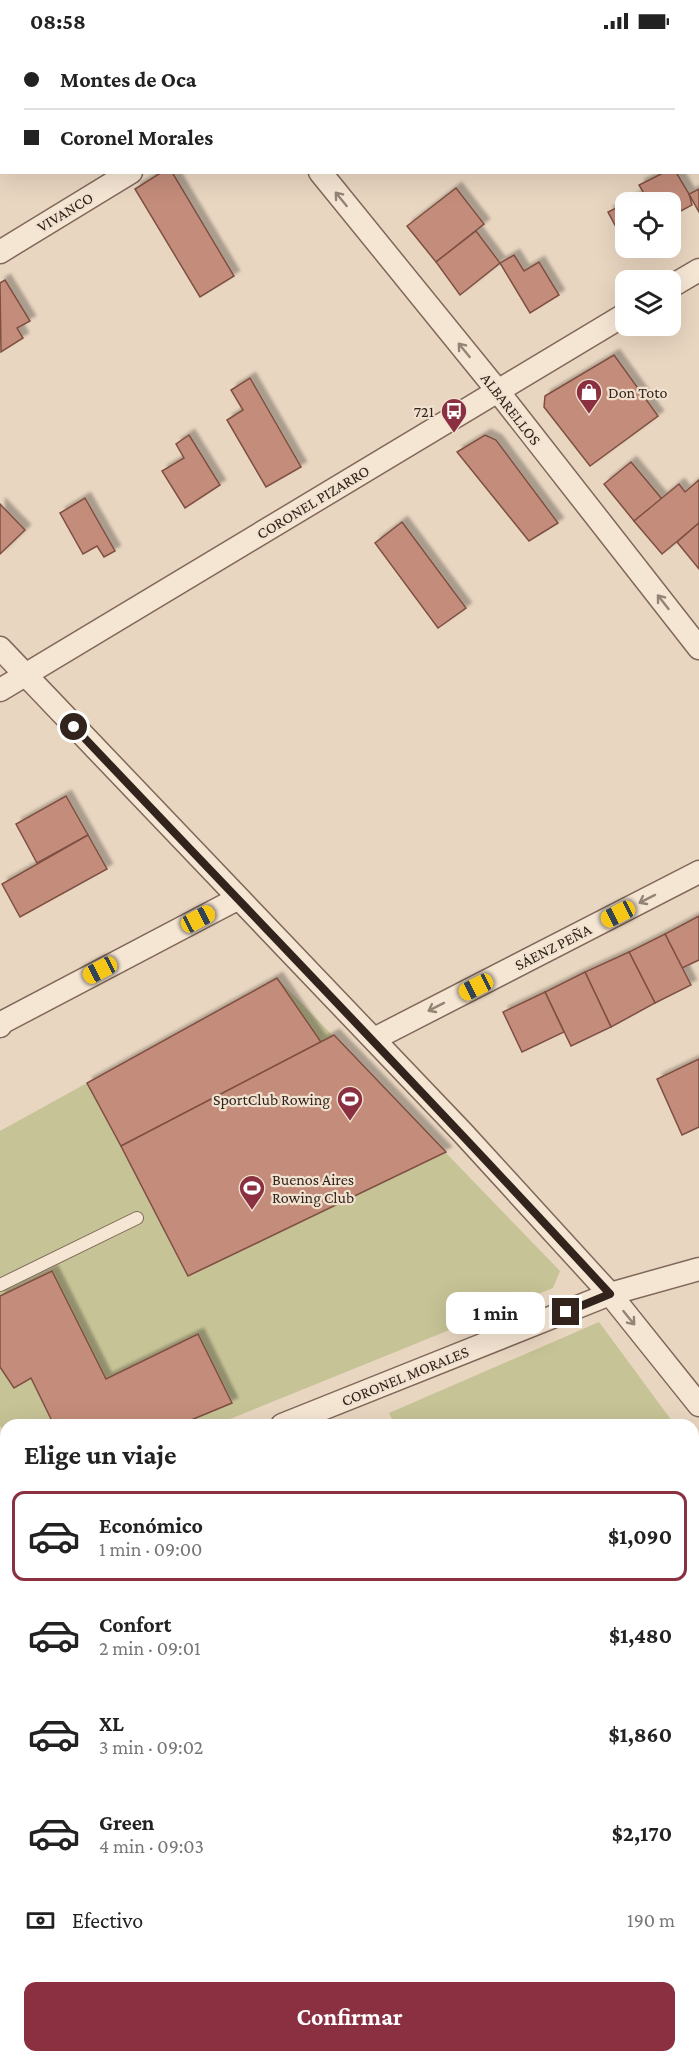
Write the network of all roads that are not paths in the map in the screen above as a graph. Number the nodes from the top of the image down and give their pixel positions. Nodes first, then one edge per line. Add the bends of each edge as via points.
1 (128, 174) edge
2 (322, 174) edge
3 (0, 252) edge
4 (699, 270) edge
5 (681, 281) edge
6 (615, 320) edge
7 (497, 390) junction
8 (0, 648) edge
9 (699, 648) edge
10 (26, 675) junction
11 (0, 690) edge
12 (699, 872) edge
13 (237, 899) junction
14 (0, 1026) edge
15 (374, 1039) junction
16 (137, 1218) dead end
17 (699, 1269) edge
18 (0, 1285) edge
19 (610, 1294) junction
20 (699, 1405) edge
21 (297, 1419) edge

1 - 3 street, VIVANCO
7 -> 2 street, ALBARELLOS
4 - 5 street
6 - 7 street, CORONEL PIZARRO
9 -> 7 street, ALBARELLOS
7 - 10 street, CORONEL PIZARRO
8 - 10 street
10 - 11 street, CORONEL PIZARRO
10 - 13 street
12 -> 15 street, SÁENZ PEÑA
13 - 14 street
13 - 15 street
15 - 19 street
16 - 18 lane
17 - 19 street, CORONEL MORALES
19 -> 20 street
19 - 21 street, CORONEL MORALES

